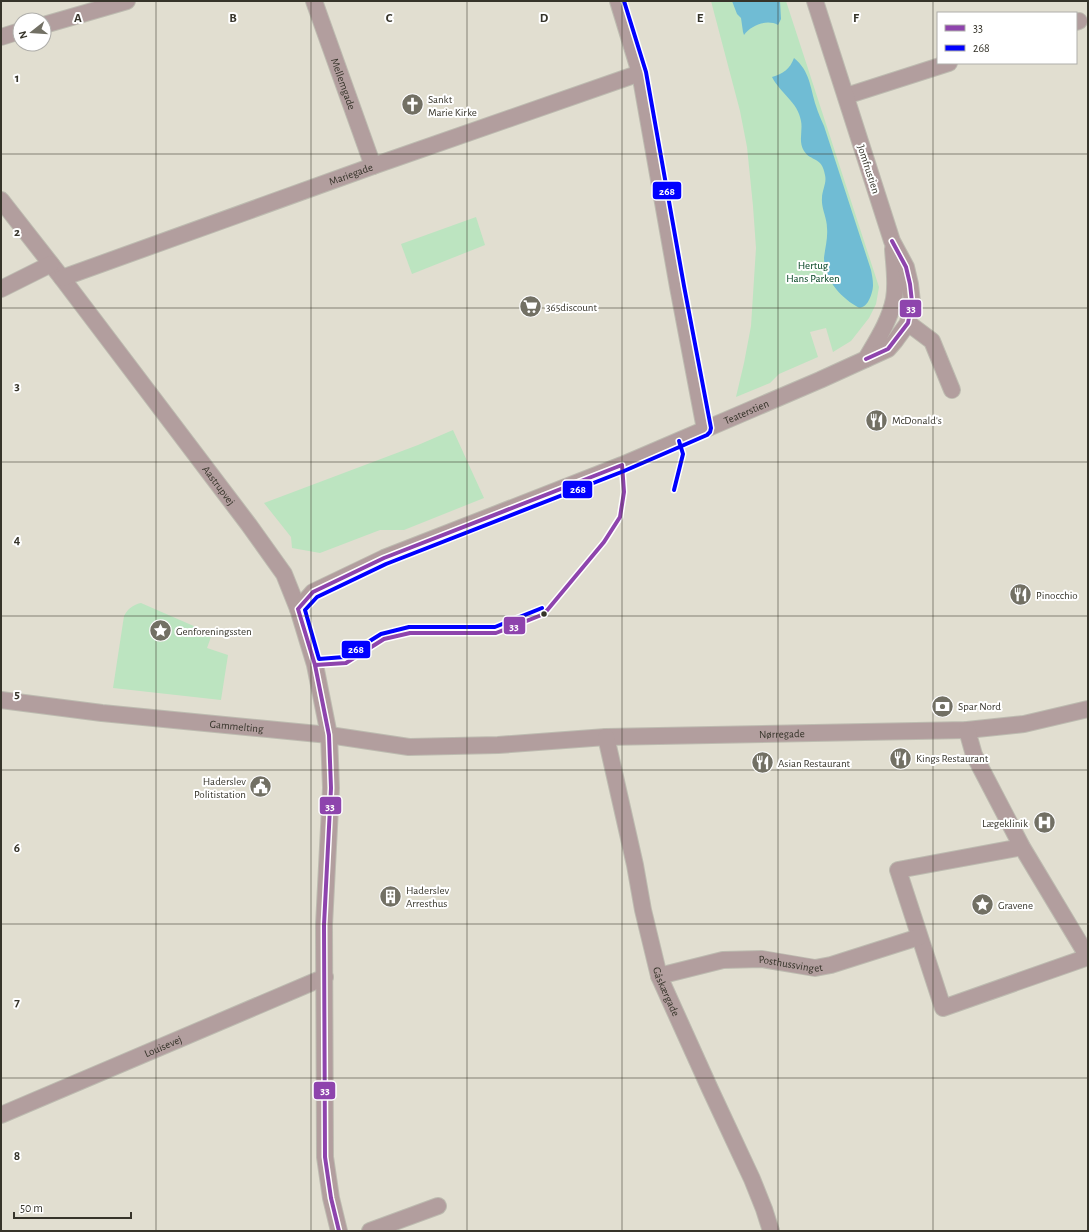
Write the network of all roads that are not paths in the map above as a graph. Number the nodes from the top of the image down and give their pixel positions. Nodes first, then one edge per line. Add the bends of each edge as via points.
1 (314, 1) edge
2 (618, 1) edge
3 (816, 1) edge
4 (120, 2) edge
5 (52, 23) edge
6 (12, 34) edge
7 (1, 37) edge
8 (946, 64) edge
9 (640, 73) junction
10 (846, 96) junction
11 (373, 166) junction
12 (1, 200) edge
13 (892, 241) junction
14 (50, 264) junction
15 (62, 278) junction
16 (1, 289) edge
17 (908, 323) junction
18 (866, 359) junction
19 (952, 390) dead end
20 (705, 429) junction
21 (298, 608) junction
22 (1, 700) edge
23 (1088, 710) edge
24 (967, 730) junction
25 (329, 735) junction
26 (606, 737) junction
27 (473, 744) joint
28 (1022, 847) junction
29 (920, 937) junction
30 (1088, 956) edge
31 (659, 976) junction
32 (325, 977) junction
33 (1, 1115) edge
34 (438, 1206) dead end
35 (339, 1231) edge
36 (370, 1231) edge
37 (771, 1231) edge

1 - 11 street, Mellemgade
2 - 9 street
3 - 10 street, Jomfrustien
4 - 5 street
6 - 7 street
8 - 10 street
9 - 11 street, Mariegade
9 - 20 street
10 - 13 street, Jomfrustien
11 - 15 street, Mariegade
12 - 14 street, Aastrupvej
13 - 17 street, Jomfrustien via 906,267 910,284 912,302
13 - 18 street, Jomfrustien via 894,299 888,318
14 - 15 street, Aastrupvej
14 - 16 street
15 - 21 street, Aastrupvej via 284,574
17 - 18 street, Jomfrustien via 888,349
17 - 19 street via 932,341
18 - 20 street, Teaterstien
20 - 21 street, Teaterstien via 622,465 384,558 313,592
21 - 25 street, Aastrupvej via 315,666
22 - 25 street, Gammelting via 109,714
23 - 24 street, Nørregade via 1024,724
24 - 26 street, Nørregade
24 - 28 street via 974,755
25 - 27 street, Gammelting via 409,747
25 - 32 street, Aastrupvej via 331,788 324,925
26 - 27 street, Nørregade via 498,745
26 - 31 street, Gåskærgade
28 - 29 street via 898,870
28 - 30 street
29 - 30 street via 943,1008
29 - 31 street, Posthussvinget via 815,968 762,960 723,960
31 - 37 street, Gåskærgade via 752,1179
32 - 33 street, Louisevej
32 - 35 street, Aastrupvej via 324,1157
34 - 36 street

